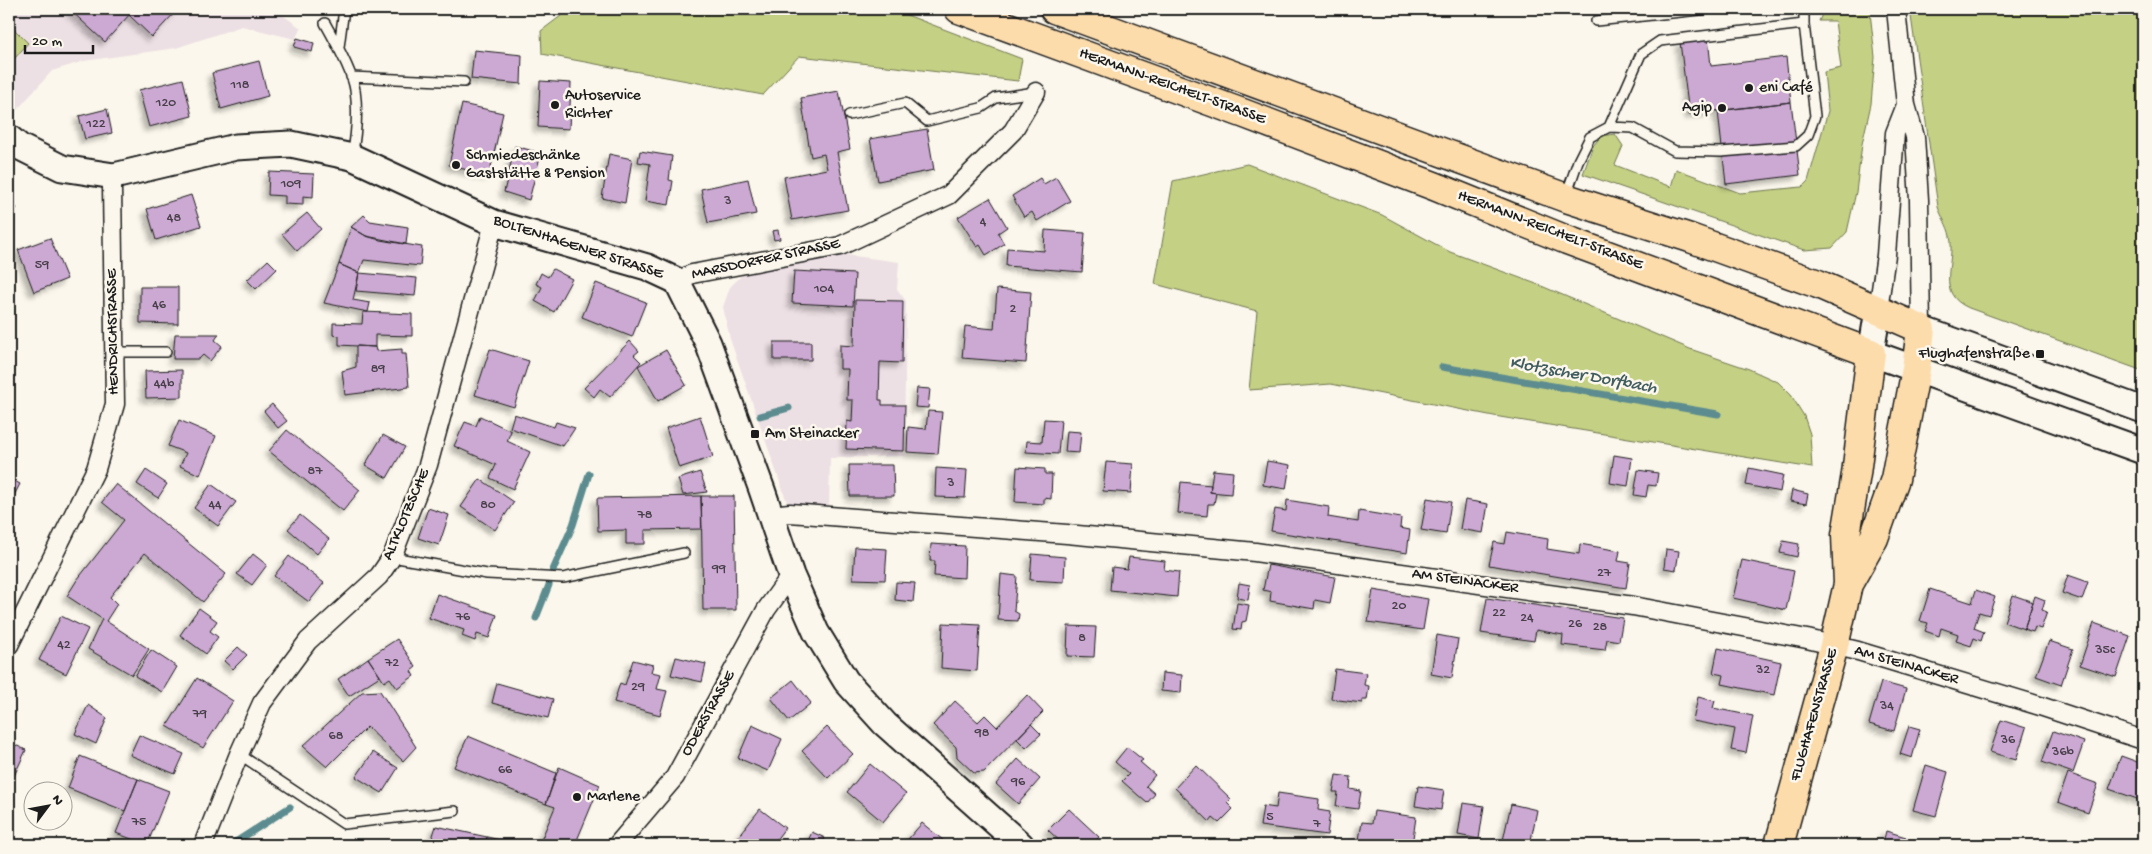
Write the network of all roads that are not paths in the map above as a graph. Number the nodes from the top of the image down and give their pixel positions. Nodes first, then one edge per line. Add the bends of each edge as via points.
1 (344, 9) edge
2 (959, 9) edge
3 (1054, 9) edge
4 (1709, 9) edge
5 (1804, 9) edge
6 (1896, 9) edge
7 (1596, 21) dead end
8 (325, 23) dead end
9 (1804, 24) junction
10 (339, 47) junction
11 (351, 77) junction
12 (464, 82) dead end
13 (1036, 92) joint
14 (1906, 105) junction
15 (849, 115) dead end
16 (1609, 127) junction
17 (9, 138) edge
18 (352, 157) junction
19 (114, 176) junction
20 (1566, 198) junction
21 (494, 223) junction
22 (677, 281) junction
23 (1878, 310) junction
24 (1920, 329) junction
25 (114, 352) junction
26 (166, 352) dead end
27 (1871, 353) junction
28 (1916, 369) junction
29 (2143, 410) edge
30 (2143, 451) edge
31 (770, 515) junction
32 (684, 553) dead end
33 (392, 557) junction
34 (791, 575) junction
35 (1848, 584) junction
36 (9, 645) edge
37 (1834, 646) junction
38 (2143, 740) edge
39 (239, 754) junction
40 (456, 812) dead end
41 (203, 845) edge
42 (617, 845) edge
43 (1021, 845) edge
44 (1779, 845) edge

1 - 10 lane
2 - 27 main road, HERMANN-REICHELT-STRASSE via 1245,114 1567,240
3 - 20 main road, HERMANN-REICHELT-STRASSE
4 - 7 lane
5 - 9 lane
6 - 14 street, FLUGHAFENSTRASSE
8 - 10 lane
9 - 16 lane via 1660,41 1642,54
9 - 16 lane via 1815,116 1808,135 1796,146 1721,152 1675,151 1633,128
10 - 11 lane
11 - 12 lane
11 - 18 lane via 356,89
13 - 15 lane via 996,98 981,108 927,121 905,103
13 - 22 street, MARSDORFER STRASSE via 1014,131 949,195 840,246 692,274
14 - 23 street, FLUGHAFENSTRASSE via 1895,134 1886,255
14 - 24 street, FLUGHAFENSTRASSE via 1916,137
16 - 20 lane via 1590,137
17 - 19 street, BOLTENHAGENER STRASSE via 62,168
18 - 19 street, BOLTENHAGENER STRASSE via 291,144 236,147
18 - 21 street, BOLTENHAGENER STRASSE
19 - 25 street, HENDRICHSTRASSE
20 - 23 main road, HERMANN-REICHELT-STRASSE via 1690,238 1818,284
21 - 22 street, BOLTENHAGENER STRASSE via 648,267
21 - 33 street, ALTKLOTZSCHE via 428,465
22 - 31 street, BOLTENHAGENER STRASSE via 708,343
23 - 24 main road, HERMANN-REICHELT-STRASSE
23 - 27 street, FLUGHAFENSTRASSE
24 - 28 main road, FLUGHAFENSTRASSE
24 - 29 street, HERMANN-REICHELT-STRASSE
25 - 26 lane
25 - 36 street, HENDRICHSTRASSE via 115,404 96,469
27 - 28 street, HERMANN-REICHELT-STRASSE
27 - 35 main road, FLUGHAFENSTRASSE via 1846,535
28 - 30 street, HERMANN-REICHELT-STRASSE
28 - 35 main road, FLUGHAFENSTRASSE via 1895,479 1874,538
31 - 34 street, BOLTENHAGENER STRASSE
31 - 37 street, AM STEINACKER via 790,513 1067,534 1255,552 1633,606
32 - 33 lane via 563,578 487,574
33 - 39 street, ALTKLOTZSCHE via 379,576 308,641 262,704
34 - 42 street, ODERSTRASSE via 766,610 675,777
34 - 43 street, BOLTENHAGENER STRASSE via 816,632 846,681 885,724
35 - 37 main road, FLUGHAFENSTRASSE
37 - 38 street, AM STEINACKER via 2040,706
37 - 44 main road, FLUGHAFENSTRASSE
39 - 40 lane via 344,824
39 - 41 street, ALTKLOTZSCHE

